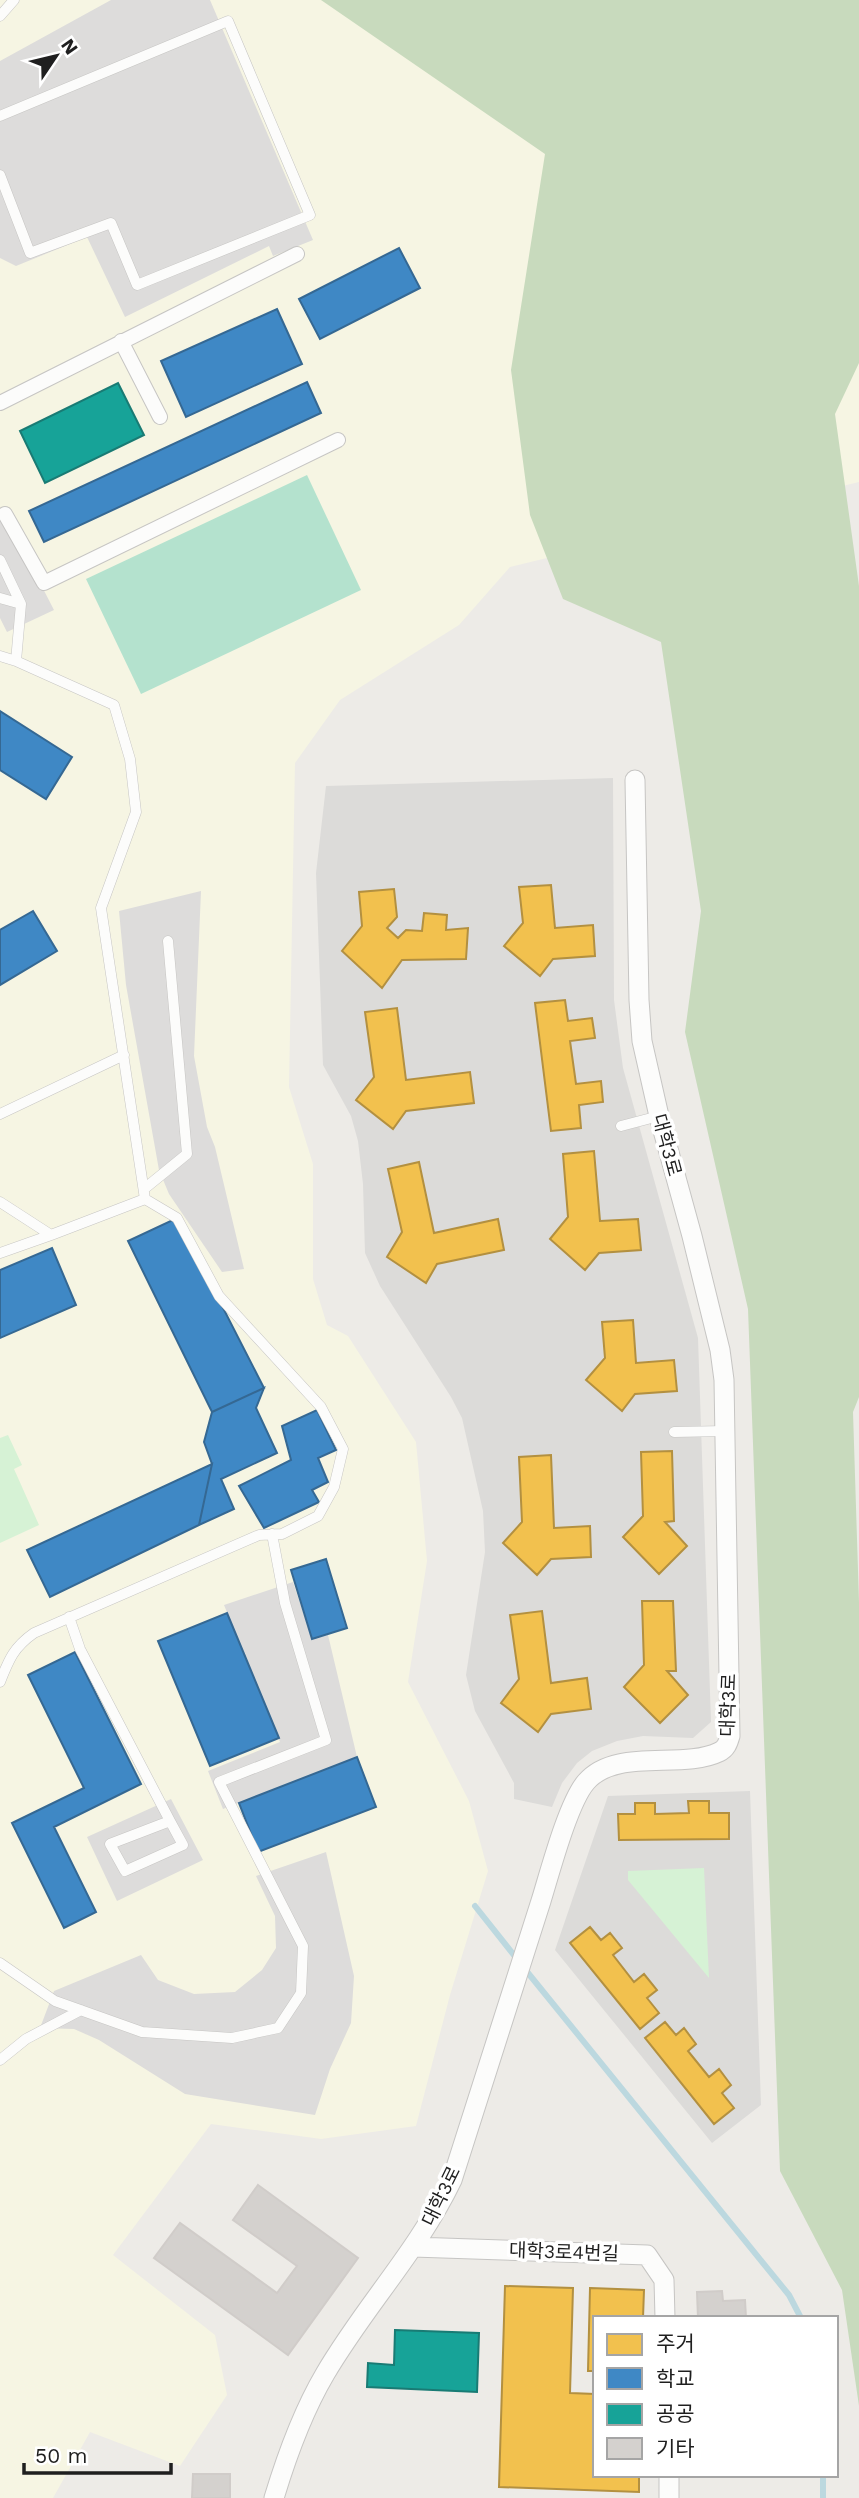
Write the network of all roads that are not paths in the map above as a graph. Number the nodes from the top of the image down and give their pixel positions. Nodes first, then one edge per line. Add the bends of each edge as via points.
1 (14, 0) edge
2 (0, 16) edge
3 (0, 116) edge
4 (0, 175) edge
5 (297, 254) dead end
6 (121, 341) junction
7 (0, 402) edge
8 (160, 417) dead end
9 (338, 440) dead end
10 (5, 514) dead end
11 (0, 560) edge
12 (0, 598) edge
13 (21, 604) junction
14 (0, 656) edge
15 (16, 661) junction
16 (635, 780) dead end
17 (168, 941) dead end
18 (124, 1055) junction
19 (0, 1114) edge
20 (659, 1116) junction
21 (621, 1126) dead end
22 (145, 1194) junction
23 (0, 1202) edge
24 (51, 1235) junction
25 (0, 1253) edge
26 (724, 1431) junction
27 (674, 1432) dead end
28 (272, 1534) junction
29 (69, 1618) junction
30 (0, 1682) edge
31 (170, 1821) junction
32 (0, 1963) edge
33 (81, 2010) junction
34 (0, 2060) edge
35 (413, 2247) junction
36 (664, 2316) edge
37 (669, 2477) edge
38 (274, 2498) edge
39 (669, 2498) edge

1 - 2 lane
3 - 4 lane via 228,21 310,215 137,285 111,223 30,253
5 - 6 street
6 - 7 street
6 - 8 street
9 - 10 street via 44,583
11 - 13 lane
12 - 13 lane
13 - 15 lane
14 - 15 lane
15 - 18 lane via 114,705 130,759 136,811 101,908
16 - 20 street, 대학3로 via 639,1000 642,1041
17 - 22 lane via 187,1154
18 - 19 lane
18 - 22 lane
20 - 21 lane
20 - 26 street, 대학3로 via 720,1350
22 - 24 lane
22 - 28 lane via 177,1218 219,1296 321,1407 343,1449 334,1487 318,1516 282,1534
23 - 24 lane
24 - 25 lane
26 - 27 lane
26 - 35 street, 대학3로 via 731,1706 727,1745 704,1756 619,1764 600,1770 586,1782 545,1886 452,2180
28 - 29 lane via 259,1535
28 - 33 lane via 285,1603 326,1740 219,1782 303,1946 301,1993 278,2028 232,2038 142,2032
29 - 30 lane via 20,1643
29 - 31 lane via 80,1649
31 - 31 lane via 183,1845 125,1871 110,1844
32 - 33 lane via 55,2001
33 - 34 lane via 26,2039
35 - 36 street, 대학3로4번길 via 647,2255 664,2280
35 - 38 street, 대학3로 via 325,2374 292,2438
37 - 39 street

